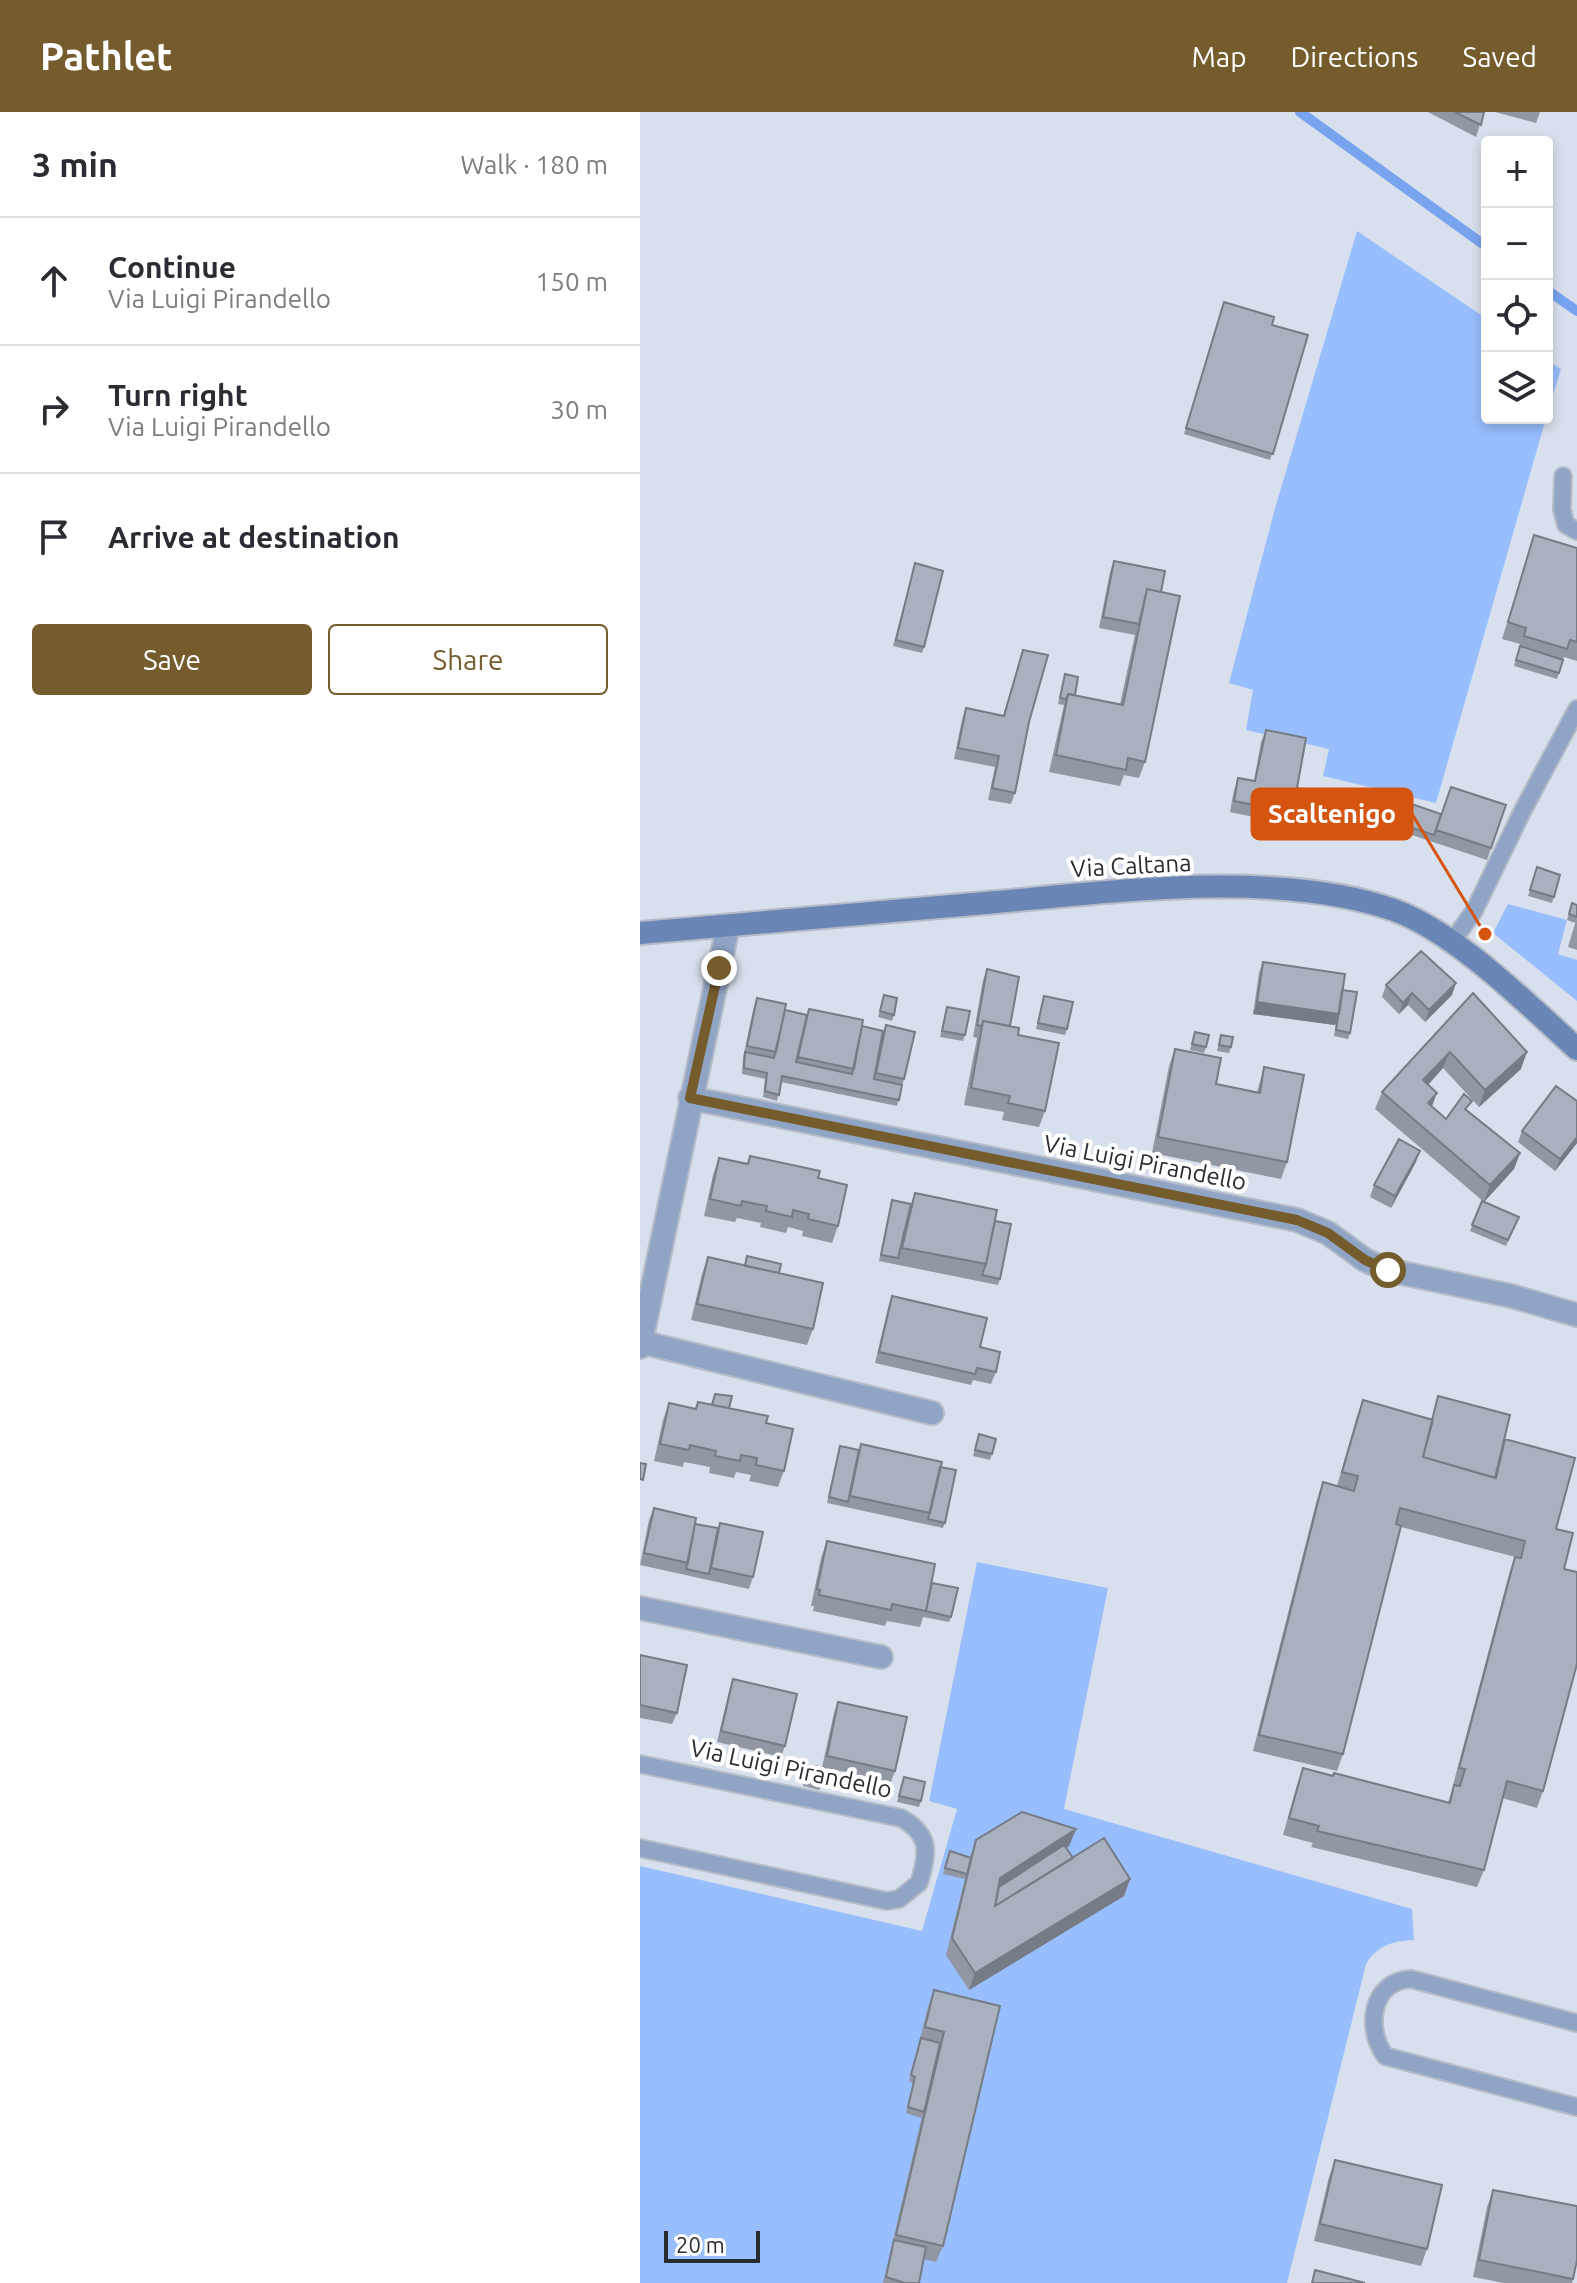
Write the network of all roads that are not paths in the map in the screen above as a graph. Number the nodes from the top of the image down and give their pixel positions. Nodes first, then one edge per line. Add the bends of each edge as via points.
1 (1563, 476) dead end
2 (1577, 531) edge
3 (1577, 709) edge
4 (728, 926) junction
5 (640, 933) edge
6 (1452, 942) junction
7 (1577, 1049) edge
8 (690, 1098) junction
9 (1577, 1315) edge
10 (640, 1345) edge
11 (932, 1413) dead end
12 (640, 1608) edge
13 (881, 1657) dead end
14 (640, 1764) edge
15 (640, 1848) edge
16 (1577, 2023) edge
17 (1577, 2107) edge

1 - 2 lane via 1562,510 1566,525
3 - 6 lane via 1474,911
4 - 5 main road, Via Caltana
4 - 6 main road, Via Caltana via 1091,893 1229,887 1346,898 1394,910
4 - 8 street
6 - 7 main road, Via Caltana
8 - 9 street, Via Luigi Pirandello via 1297,1220 1388,1270
8 - 10 street
10 - 11 street
12 - 13 street
14 - 15 lane, Via Luigi Pirandello via 901,1818 923,1835 925,1851 919,1883 899,1899 887,1901
16 - 17 lane via 1411,1979 1387,1985 1372,2028 1385,2056

